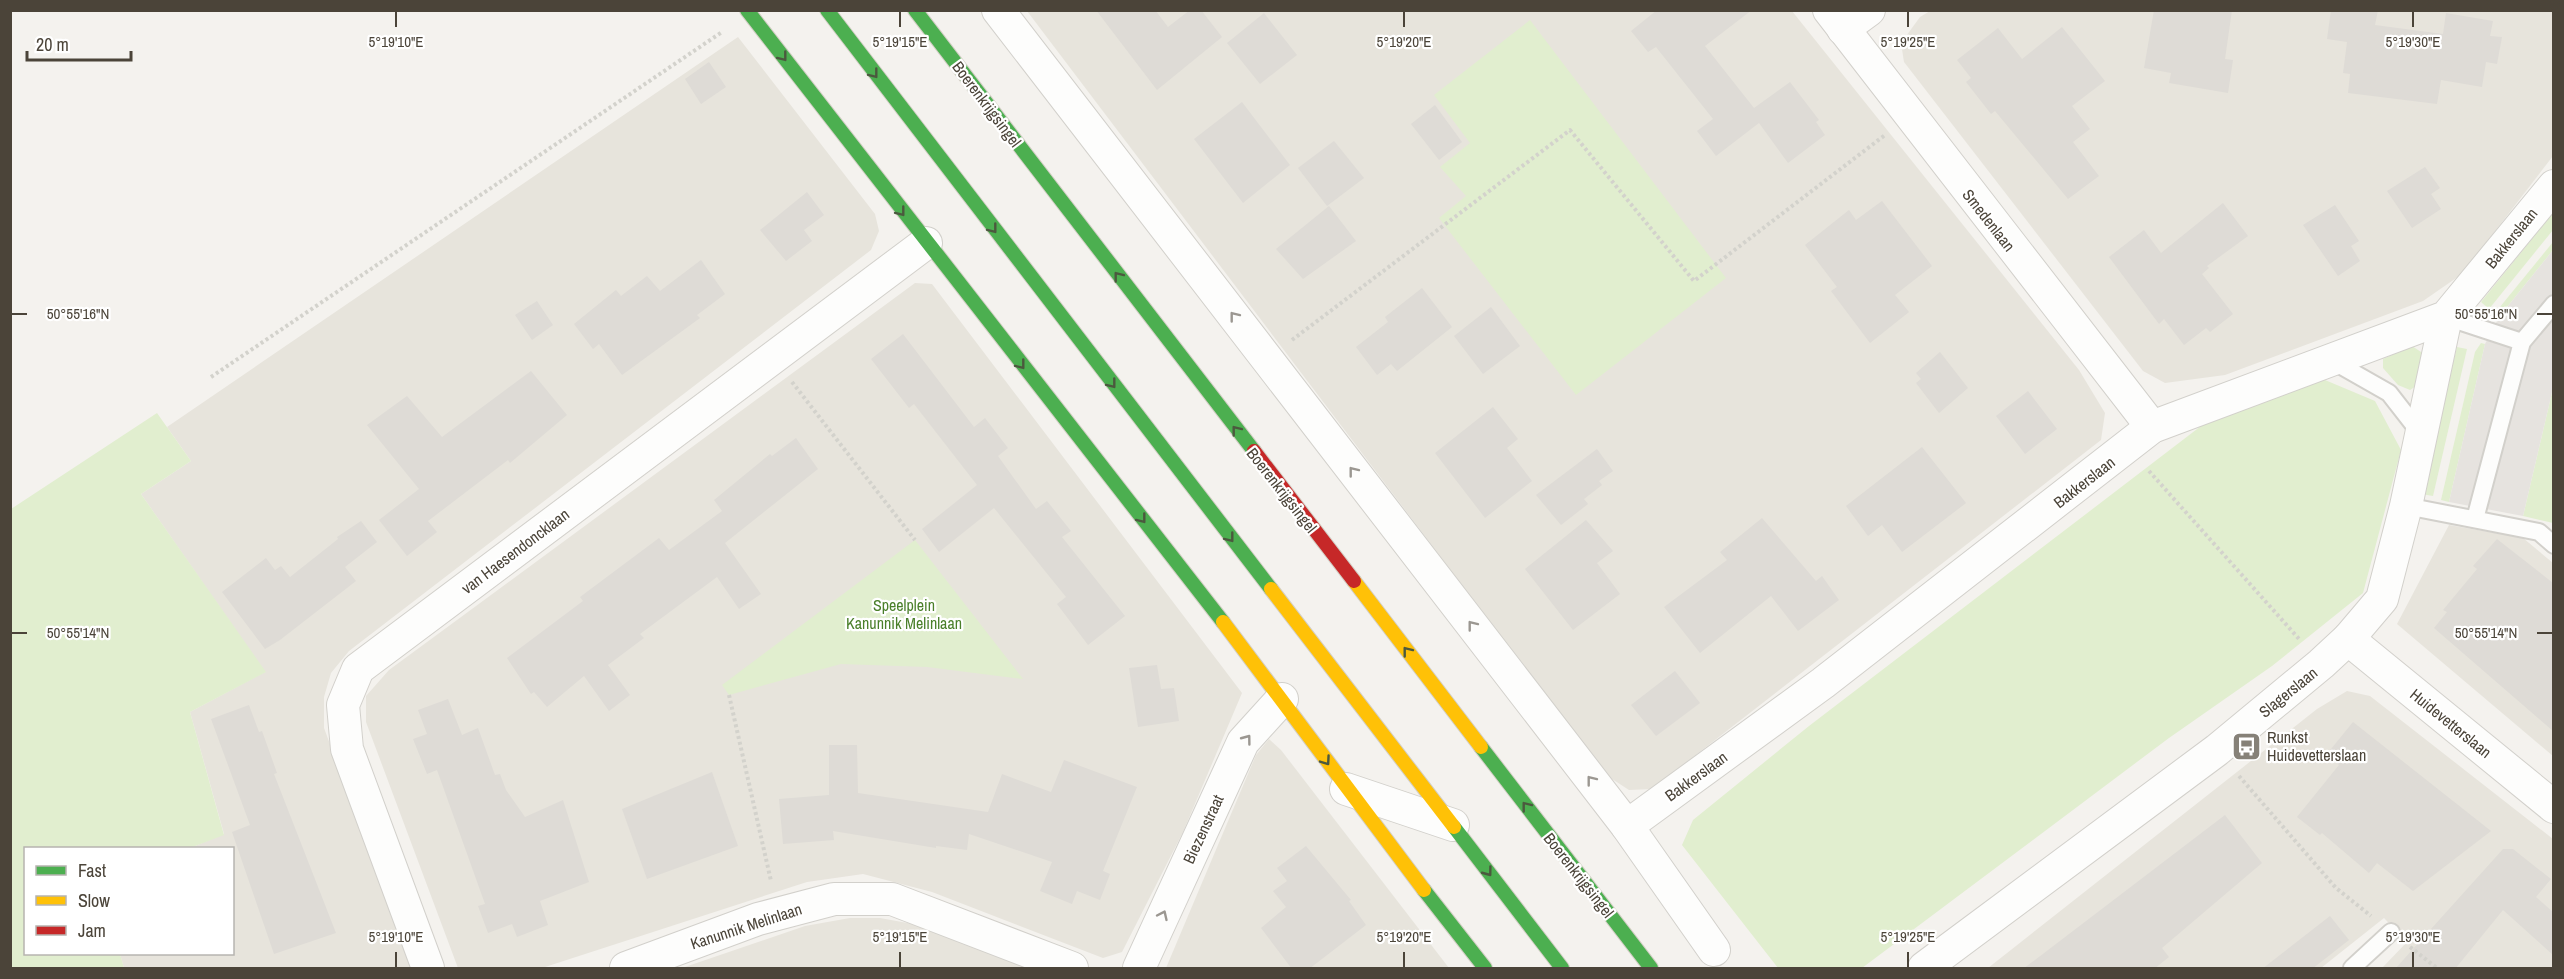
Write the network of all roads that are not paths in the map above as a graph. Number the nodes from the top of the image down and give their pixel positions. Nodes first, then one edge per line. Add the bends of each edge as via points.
1 (827, 10) edge
2 (915, 10) edge
3 (998, 10) edge
4 (1869, 10) edge
5 (748, 12) edge
6 (1836, 20) edge
7 (2553, 186) edge
8 (926, 243) junction
9 (2553, 304) edge
10 (2446, 317) junction
11 (2522, 342) junction
12 (2331, 360) junction
13 (2152, 427) junction
14 (2422, 434) junction
15 (2406, 506) junction
16 (2475, 519) junction
17 (2553, 545) edge
18 (2348, 639) junction
19 (1282, 699) junction
20 (1346, 789) junction
21 (2553, 807) edge
22 (1453, 825) junction
23 (1627, 826) junction
24 (2391, 932) road end
25 (1714, 950) dead end
26 (428, 969) edge
27 (626, 969) edge
28 (1072, 969) edge
29 (1139, 969) edge
30 (1485, 969) edge
31 (1562, 969) edge
32 (1651, 969) edge
33 (1924, 969) edge
34 (2352, 969) edge

1 -> 22 main road
32 -> 2 main road, Boerenkrijgsingel
23 -> 3 street
4 - 6 street
5 -> 8 main road
6 - 13 street, Smedenlaan
7 - 10 street, Bakkerslaan
8 -> 19 main road
8 - 26 street, van Haesendoncklaan via 358,669 343,705 347,748
9 - 11 lane
10 - 11 lane
10 - 12 street, Bakkerslaan
10 - 14 street, Slagerslaan
11 - 16 lane
12 - 13 street, Bakkerslaan
12 - 14 lane via 2390,393
13 - 23 street, Bakkerslaan via 1823,683
14 - 15 street, Slagerslaan
15 - 16 lane
15 - 18 street, Slagerslaan via 2382,599
16 - 17 lane via 2539,532
18 - 21 street, Huidevetterslaan
18 - 33 street, Slagerslaan via 2217,750
19 -> 20 main road
29 -> 19 street, Biezenstraat via 1243,742
20 - 22 street
20 - 30 main road
22 -> 31 main road
23 - 25 street
24 - 34 lane
27 - 28 street, Kanunnik Melinlaan via 778,913 834,899 892,899

